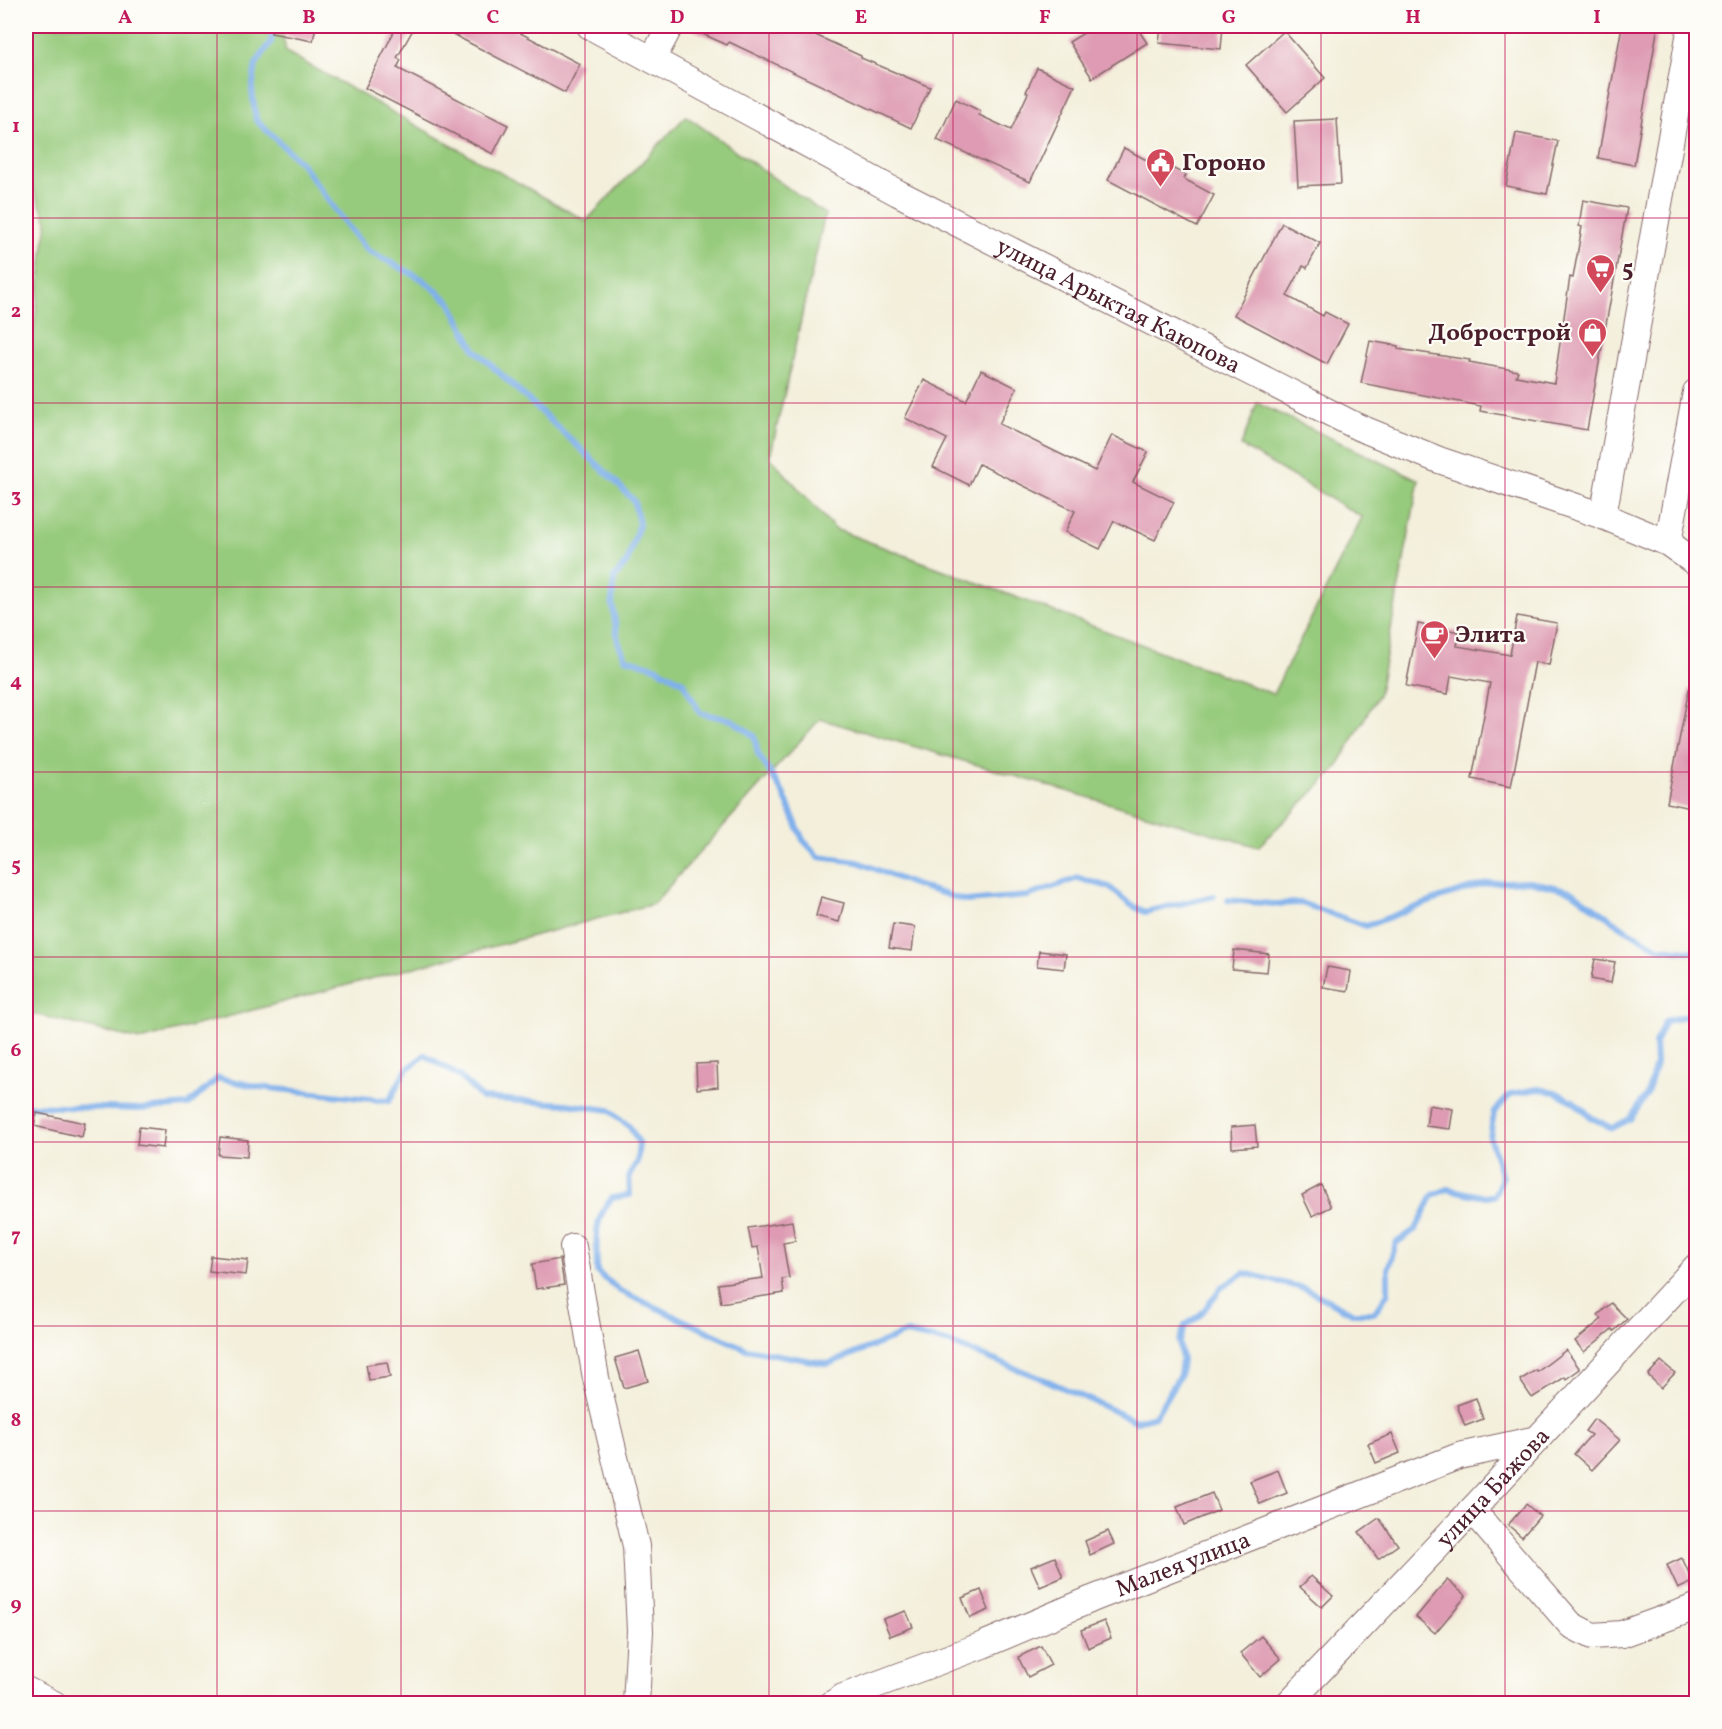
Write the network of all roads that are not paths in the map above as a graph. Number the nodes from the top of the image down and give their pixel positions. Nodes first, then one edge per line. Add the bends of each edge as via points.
1 (590, 26) edge
2 (670, 26) edge
3 (1691, 26) edge
4 (653, 58) junction
5 (1696, 392) edge
6 (1604, 516) junction
7 (1668, 543) junction
8 (1696, 563) edge
9 (573, 1247) dead end
10 (1696, 1267) edge
11 (1537, 1439) junction
12 (1472, 1510) junction
13 (1696, 1607) edge
14 (26, 1690) edge
15 (54, 1704) edge
16 (636, 1704) edge
17 (832, 1704) edge
18 (1288, 1704) edge

1 - 4 street, улица Арыктая Каюпова
2 - 4 street
3 - 6 street
4 - 6 street, улица Арыктая Каюпова via 898,193 1358,428
5 - 7 street
6 - 7 street, улица Арыктая Каюпова
7 - 8 street, улица Арыктая Каюпова
9 - 16 street via 596,1378 636,1546 640,1631
10 - 11 street, улица Бажова
11 - 12 street, улица Бажова
11 - 17 street, Малея улица via 1459,1456
12 - 13 street via 1571,1625 1592,1636 1622,1634
12 - 18 street, улица Бажова
14 - 15 street

